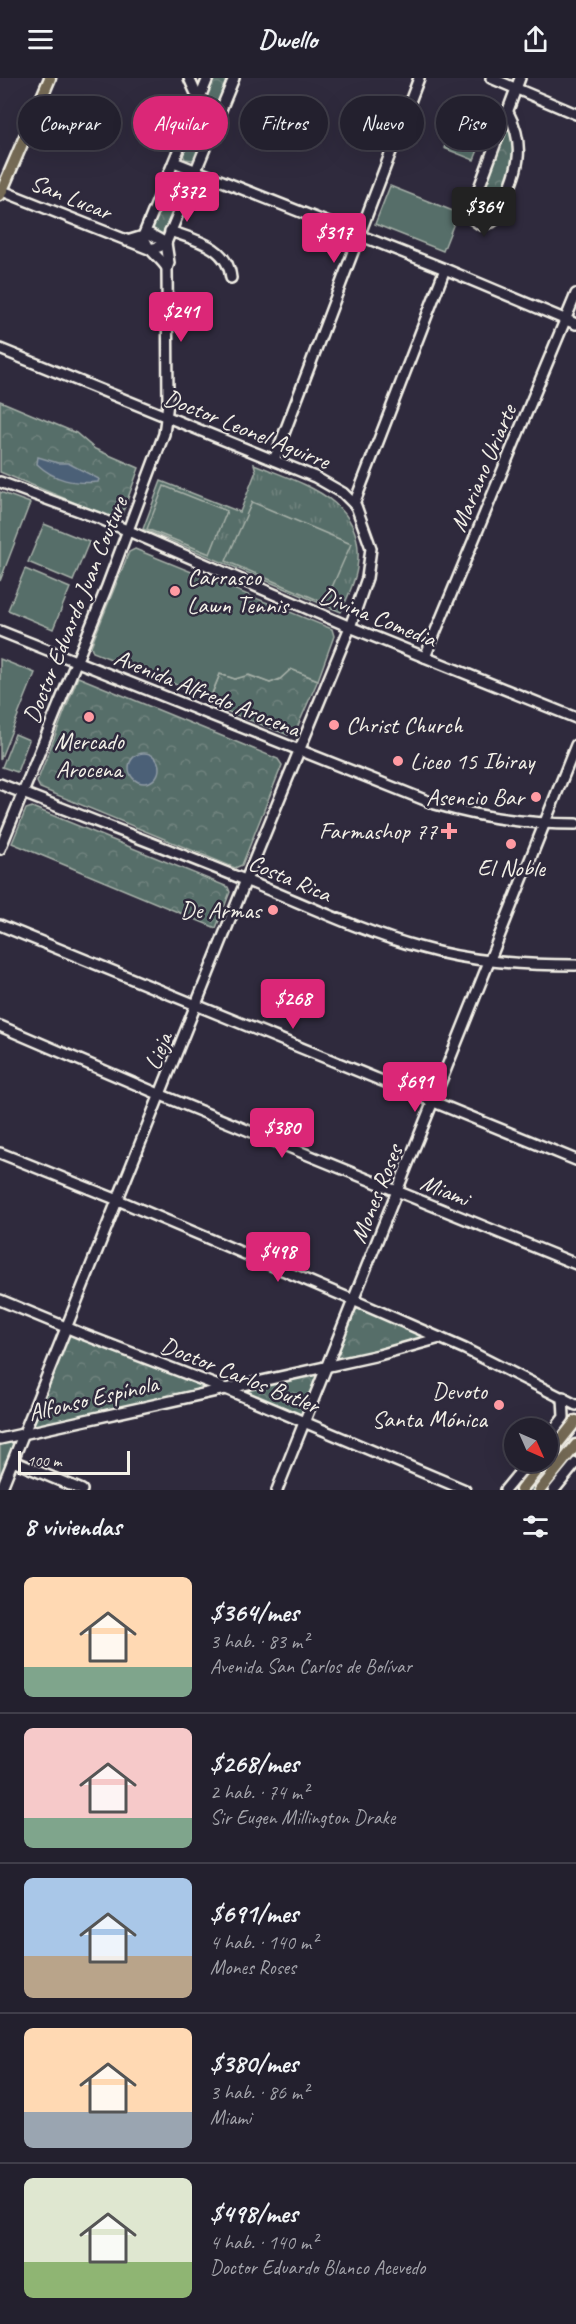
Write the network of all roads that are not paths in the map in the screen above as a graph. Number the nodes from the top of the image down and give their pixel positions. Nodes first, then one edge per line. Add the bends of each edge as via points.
1 (50, 78) edge
2 (189, 78) edge
3 (208, 78) edge
4 (234, 78) edge
5 (419, 78) edge
6 (491, 78) edge
7 (520, 78) edge
8 (516, 88) junction
9 (197, 96) edge
10 (201, 96) edge
11 (508, 112) junction
12 (576, 114) edge
13 (179, 150) edge
14 (174, 162) junction
15 (195, 171) junction
16 (1, 192) edge
17 (170, 231) junction
18 (144, 234) junction
19 (359, 236) junction
20 (126, 241) junction
21 (166, 243) junction
22 (149, 249) junction
23 (167, 268) junction
24 (445, 269) junction
25 (231, 278) dead end
26 (576, 294) edge
27 (565, 320) junction
28 (576, 324) edge
29 (0, 349) edge
30 (166, 417) junction
31 (274, 460) junction
32 (0, 482) edge
33 (354, 504) junction
34 (129, 531) junction
35 (350, 627) junction
36 (0, 631) edge
37 (425, 657) junction
38 (77, 662) junction
39 (576, 718) edge
40 (576, 745) edge
41 (299, 751) junction
42 (0, 784) edge
43 (24, 793) junction
44 (544, 824) junction
45 (576, 824) edge
46 (0, 849) edge
47 (246, 880) junction
48 (0, 925) edge
49 (488, 960) junction
50 (576, 965) edge
51 (197, 1005) junction
52 (0, 1026) edge
53 (161, 1095) junction
54 (433, 1101) junction
55 (0, 1153) edge
56 (576, 1160) edge
57 (398, 1192) junction
58 (118, 1200) junction
59 (576, 1264) edge
60 (0, 1300) edge
61 (353, 1300) junction
62 (66, 1327) junction
63 (440, 1338) junction
64 (327, 1366) junction
65 (226, 1389) junction
66 (576, 1395) edge
67 (563, 1397) junction
68 (576, 1405) edge
69 (576, 1421) edge
70 (304, 1422) junction
71 (558, 1426) edge
72 (558, 1433) edge
73 (24, 1434) junction
74 (576, 1434) edge
75 (0, 1439) edge
76 (558, 1443) edge
77 (576, 1445) edge
78 (13, 1461) junction
79 (569, 1465) edge
80 (520, 1472) edge
81 (535, 1472) edge
82 (1, 1490) edge
83 (82, 1490) edge
84 (277, 1490) edge
85 (465, 1490) edge
86 (506, 1490) edge
87 (520, 1490) edge
88 (540, 1490) edge
89 (554, 1490) edge

1 - 16 main road
2 - 9 street
3 - 10 street
4 - 15 street
5 - 19 street
6 - 8 street
7 - 8 street
8 - 11 street
8 - 12 street
11 - 11 street via 470,212 471,218 481,225 496,219 517,168 519,150
13 - 14 street
14 - 15 street
14 - 18 street
15 - 17 street
15 - 19 street
16 - 20 street, San Lucar
17 - 21 street
17 - 25 street via 218,251 230,267
18 - 20 street, San Lucar
18 - 21 street via 155,235
18 - 22 street
19 - 24 street
19 - 31 street
20 - 22 street, San Lucar
21 - 22 street
21 - 23 street, Doctor Eduardo Juan Couture
22 - 23 street
23 - 30 street, Doctor Eduardo Juan Couture
24 - 27 street
24 - 33 street
26 - 27 street, Mariano Uriarte
27 - 28 street
27 - 37 street, Mariano Uriarte
29 - 30 street, Doctor Leonel Aguirre
30 - 31 street, Doctor Leonel Aguirre
30 - 34 street, Doctor Eduardo Juan Couture via 164,434
31 - 33 street, Doctor Leonel Aguirre via 332,485
32 - 34 street, Divina Comedia
33 - 35 street, Doctor Leonel Aguirre via 371,548 367,578
34 - 35 street, Divina Comedia
34 - 38 street, Doctor Eduardo Juan Couture
35 - 37 street, Divina Comedia
35 - 41 street, Lieja
36 - 38 street, Avenida Alfredo Arocena
37 - 39 street, Divina Comedia
38 - 41 street, Avenida Alfredo Arocena
38 - 43 street, Doctor Eduardo Juan Couture
40 - 44 street, Mones Roses
41 - 44 street, Avenida Alfredo Arocena via 435,804 480,816
41 - 47 street, Lieja
42 - 43 street, Costa Rica
43 - 46 street, Doctor Eduardo Juan Couture
43 - 47 street, Costa Rica
44 - 45 street, Avenida Alfredo Arocena
44 - 49 street, Mones Roses
47 - 49 street, Costa Rica via 408,944
47 - 51 street, Lieja
48 - 51 street
49 - 50 street, Costa Rica
49 - 54 street, Mones Roses
51 - 53 street, Lieja
51 - 54 street
52 - 53 street, Miami
53 - 57 street, Miami
53 - 58 street, Lieja
54 - 56 street
54 - 57 street, Mones Roses
55 - 58 street
57 - 59 street, Miami
57 - 61 street, Mones Roses
58 - 61 street
58 - 62 street, Lieja
60 - 62 street, Doctor Carlos Butler
61 - 63 street
61 - 64 street, Mones Roses
62 - 65 street, Doctor Carlos Butler
62 - 73 street, Lieja
63 - 64 street, Alfonso Espínola
63 - 67 street
64 - 65 street, Alfonso Espínola
64 - 70 street, Mones Roses
65 - 70 street, Doctor Carlos Butler
65 - 73 street, Alfonso Espínola
66 - 67 street
67 - 68 street
67 - 71 street via 564,1417
69 - 72 street
69 - 76 main road
70 - 84 street, Mones Roses
70 - 85 street, Doctor Carlos Butler
73 - 75 street, Alfonso Espínola
73 - 78 street, Lieja
74 - 79 main road via 563,1455
77 - 79 main road
78 - 82 street, Lieja
78 - 83 street
79 - 88 main road
79 - 89 street
80 - 86 street
81 - 87 main road

